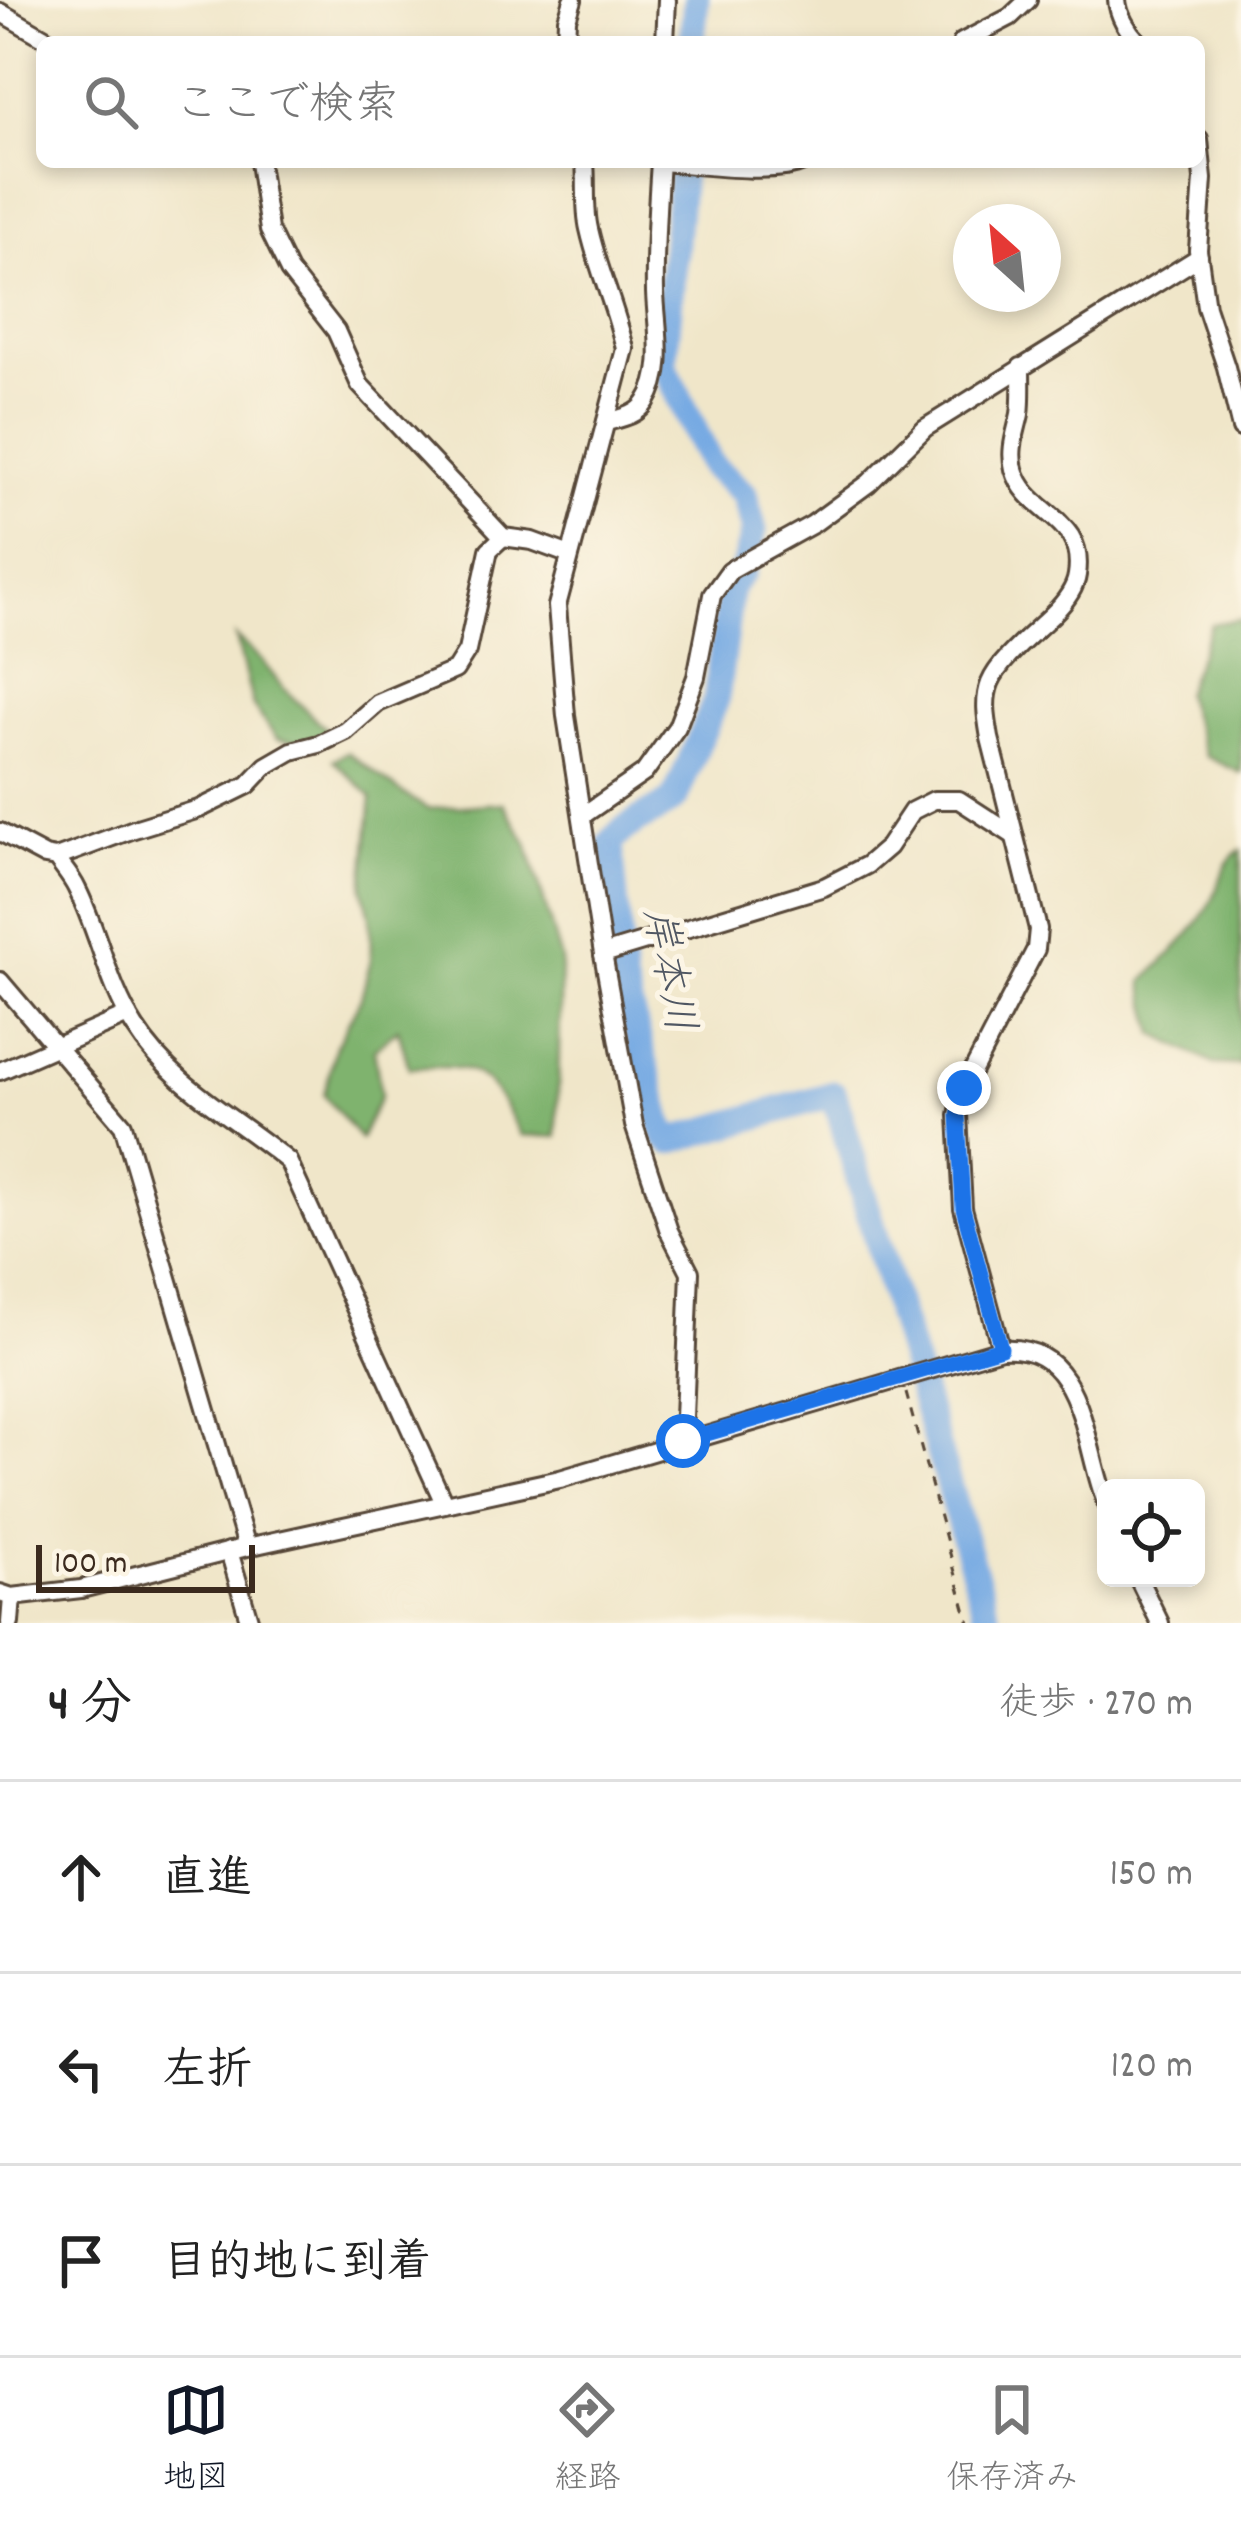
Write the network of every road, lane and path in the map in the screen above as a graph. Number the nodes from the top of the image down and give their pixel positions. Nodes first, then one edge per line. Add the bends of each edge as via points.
1 (573, 0) edge
2 (667, 0) edge
3 (1028, 0) edge
4 (1117, 0) edge
5 (0, 12) edge
6 (42, 36) edge
7 (566, 36) edge
8 (664, 36) edge
9 (973, 36) edge
10 (1134, 36) edge
11 (262, 168) edge
12 (585, 168) edge
13 (660, 168) edge
14 (1202, 168) edge
15 (1199, 257) junction
16 (1021, 368) junction
17 (606, 422) junction
18 (1241, 428) edge
19 (502, 537) junction
20 (570, 555) junction
21 (582, 816) junction
22 (0, 832) edge
23 (1013, 835) junction
24 (56, 858) junction
25 (603, 954) junction
26 (0, 981) edge
27 (128, 1015) junction
28 (58, 1047) junction
29 (0, 1071) edge
30 (1001, 1348) junction
31 (902, 1379) junction
32 (683, 1441) junction
33 (1099, 1479) edge
34 (444, 1503) junction
35 (238, 1549) junction
36 (1142, 1587) edge
37 (6, 1595) edge
38 (10, 1623) edge
39 (250, 1623) edge
40 (969, 1623) edge
41 (1160, 1623) edge

1 - 7 street
2 - 8 street
3 - 9 street
4 - 10 street
5 - 6 street
11 - 19 street via 269,230 289,272 336,331 360,385
12 - 17 street via 588,224 625,349
13 - 17 street via 658,360 643,407
14 - 15 street
15 - 16 street
15 - 18 street
16 - 21 street via 926,428 814,524 730,570 712,595 696,677 676,727 644,772
16 - 23 street via 1012,464 1029,497 1067,527 1079,552 1064,602 990,683 990,738
17 - 20 street
19 - 20 street
19 - 24 street via 489,550 467,651 455,670 378,703 346,731 292,752 199,809
20 - 21 street via 557,606
21 - 25 street
22 - 24 street
23 - 25 street via 959,800 934,800 912,812 867,866 824,887
23 - 30 street via 1036,949 964,1088 958,1115 963,1208
24 - 27 street via 76,886
25 - 32 street via 634,1125 690,1272
26 - 28 street
27 - 28 street
27 - 34 street via 171,1073 288,1161
28 - 29 street
28 - 35 street via 123,1125
30 - 31 street
30 - 33 street via 1036,1351 1061,1371
31 - 32 street
31 - 40 path
32 - 34 street via 560,1480
34 - 35 street
35 - 37 street via 81,1589
35 - 39 street
36 - 41 street
37 - 38 street

